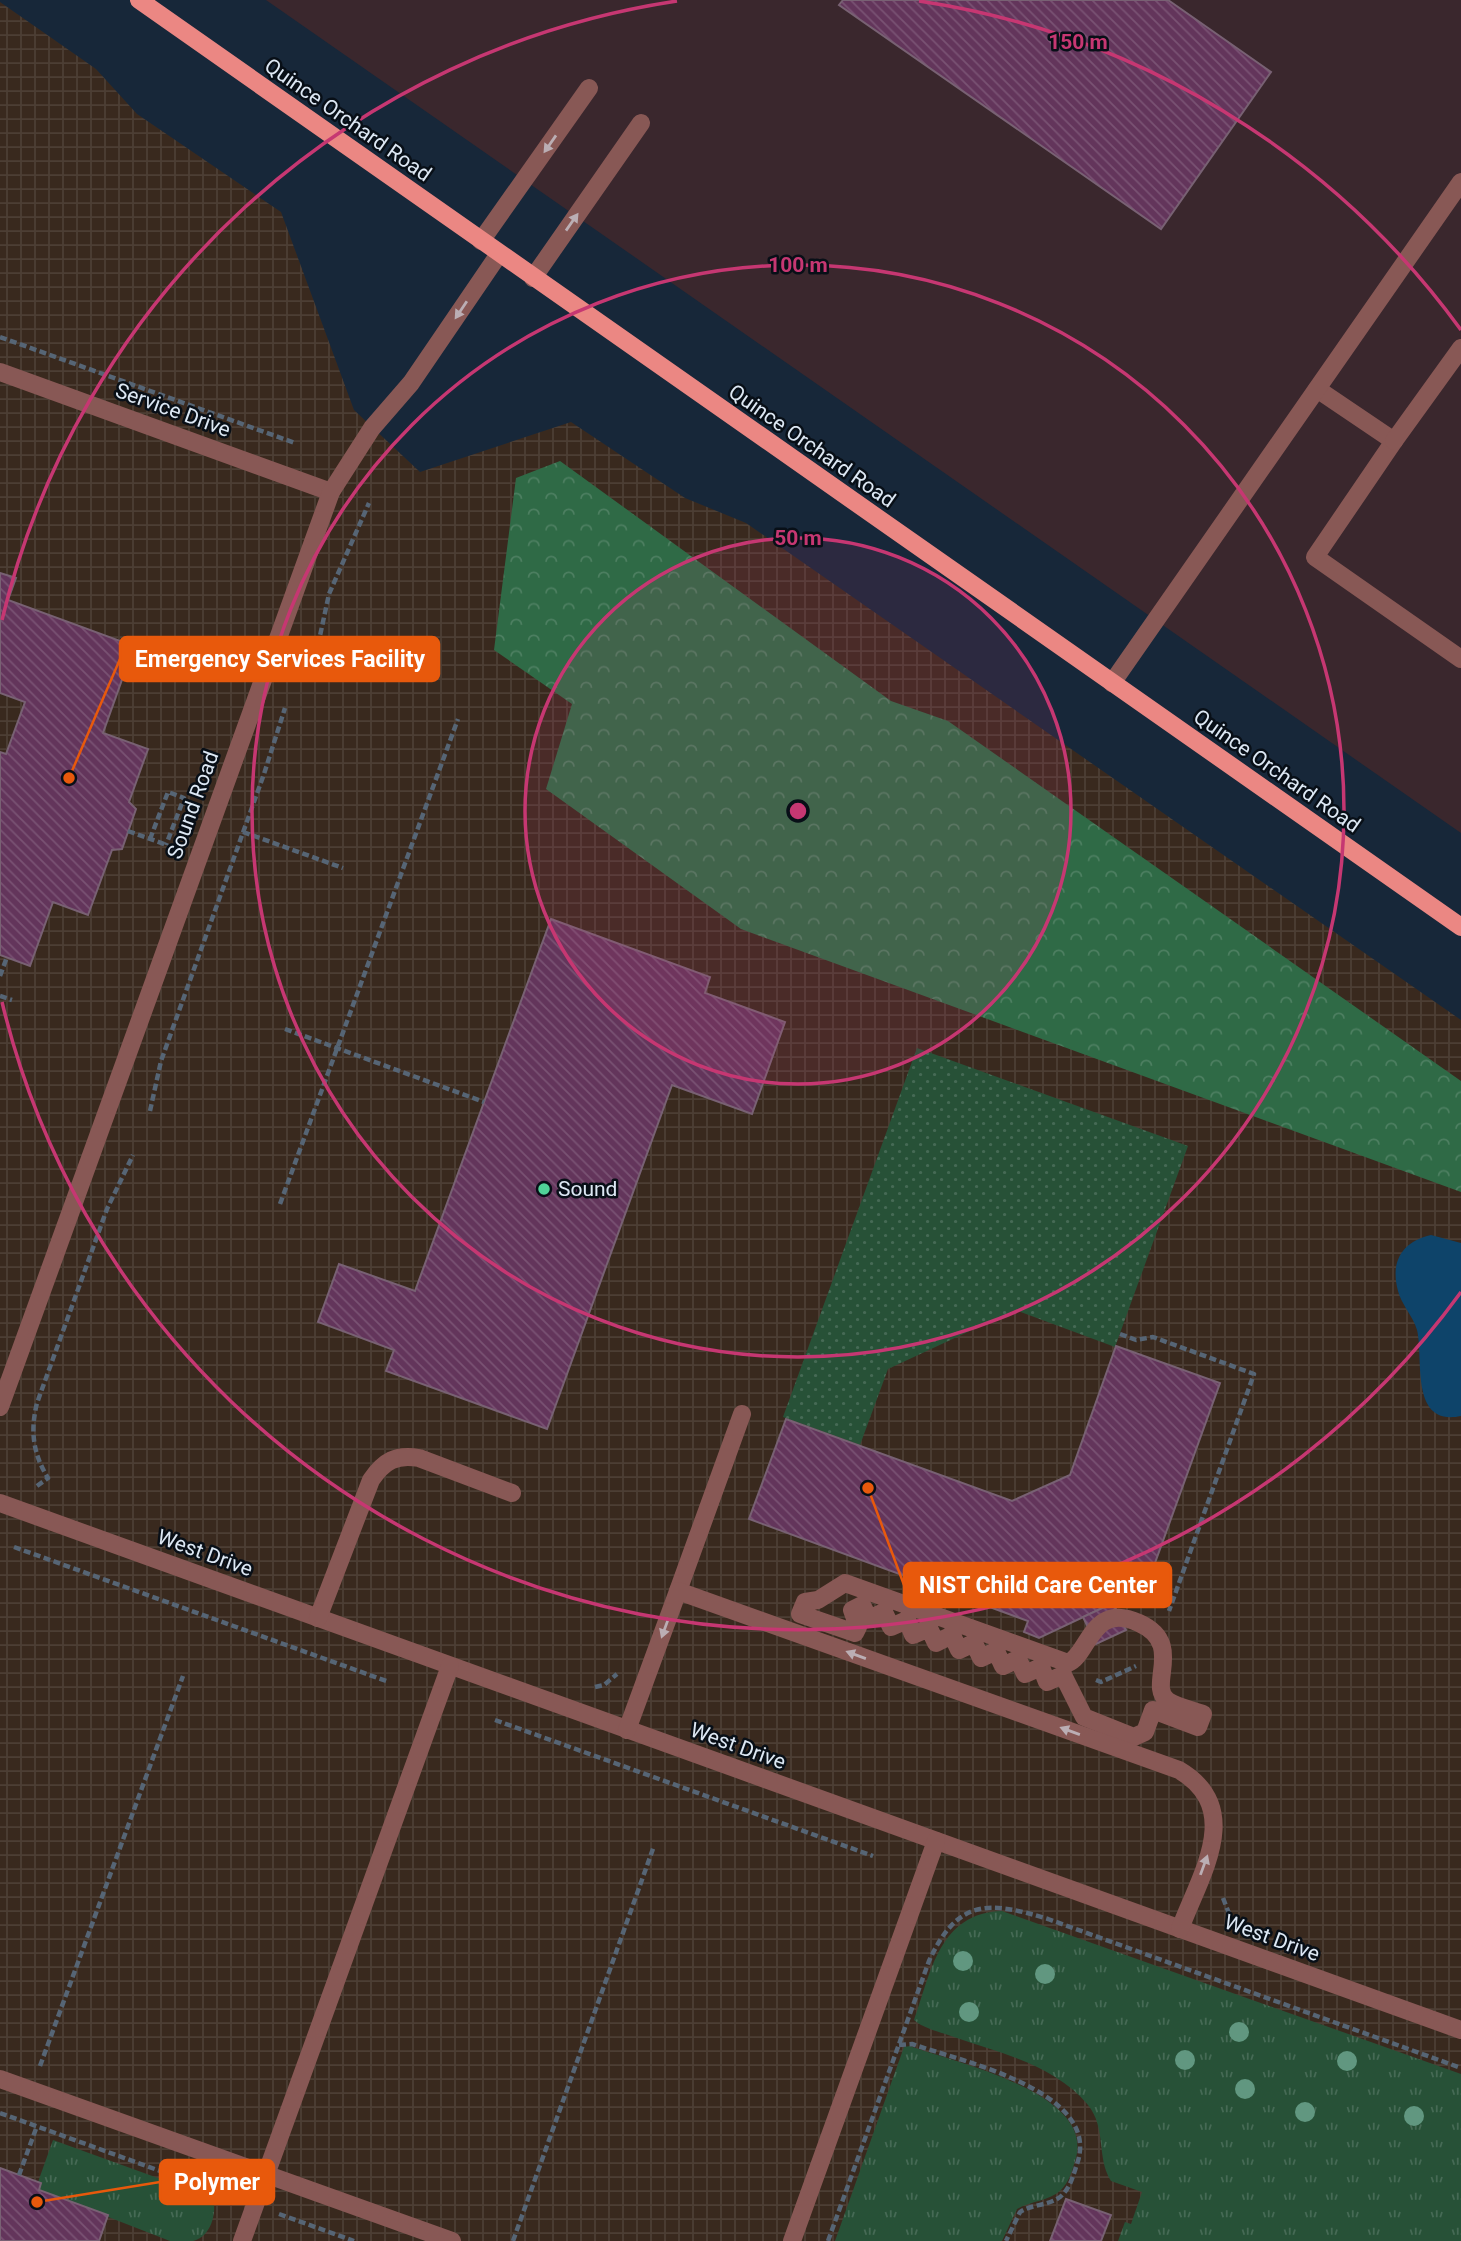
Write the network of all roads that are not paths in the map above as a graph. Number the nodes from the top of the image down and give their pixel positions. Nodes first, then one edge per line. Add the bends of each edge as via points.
1 (139, 0) edge
2 (589, 88) dead end
3 (641, 123) dead end
4 (1461, 182) edge
5 (481, 241) junction
6 (499, 254) junction
7 (533, 278) junction
8 (1461, 348) edge
9 (0, 372) edge
10 (1317, 389) junction
11 (1394, 441) junction
12 (331, 492) junction
13 (1461, 659) edge
14 (1112, 683) junction
15 (1461, 927) edge
16 (0, 1408) edge
17 (742, 1414) dead end
18 (512, 1493) dead end
19 (0, 1503) edge
20 (678, 1591) junction
21 (318, 1618) junction
22 (1148, 1628) joint
23 (450, 1666) junction
24 (627, 1730) junction
25 (936, 1841) junction
26 (1180, 1929) junction
27 (1461, 2030) edge
28 (0, 2079) edge
29 (266, 2175) junction
30 (242, 2241) edge
31 (452, 2241) edge
32 (792, 2241) edge

1 - 5 main road, Quince Orchard Road
2 -> 5 street
7 -> 3 street
4 - 10 street
5 - 6 main road, Quince Orchard Road
6 - 7 main road, Quince Orchard Road
6 -> 12 street, Sound Road
7 - 14 main road, Quince Orchard Road
8 - 11 street
9 - 12 street, Service Drive
10 - 11 street
10 - 14 street
11 - 13 street via 1315,557
12 - 16 street, Sound Road
14 - 15 main road, Quince Orchard Road
17 - 20 street
18 - 21 street via 419,1458 391,1458 371,1480
19 - 21 street, West Drive
20 -> 24 street
26 -> 20 street via 1215,1828 1213,1805 1190,1777
21 - 23 street, West Drive
22 - 22 street via 1164,1653 1161,1693 1166,1700 1203,1714 1198,1727 1153,1710 1145,1732 1134,1737 1084,1717 1063,1675 1047,1682 1041,1667 1025,1674 1018,1659 1003,1666 996,1651 981,1658 974,1643 959,1650 952,1635 936,1643 929,1628 913,1635 907,1620 891,1627 884,1612 869,1619 862,1605 852,1610 858,1626 855,1633 800,1614 805,1602 818,1600 845,1583 1068,1662 1078,1656 1090,1633 1110,1620 1133,1620
23 - 24 street, West Drive
23 - 29 street
24 - 25 street, West Drive
25 - 26 street, West Drive
25 - 32 street
26 - 27 street, West Drive
28 - 29 street
29 - 30 street
29 - 31 street

